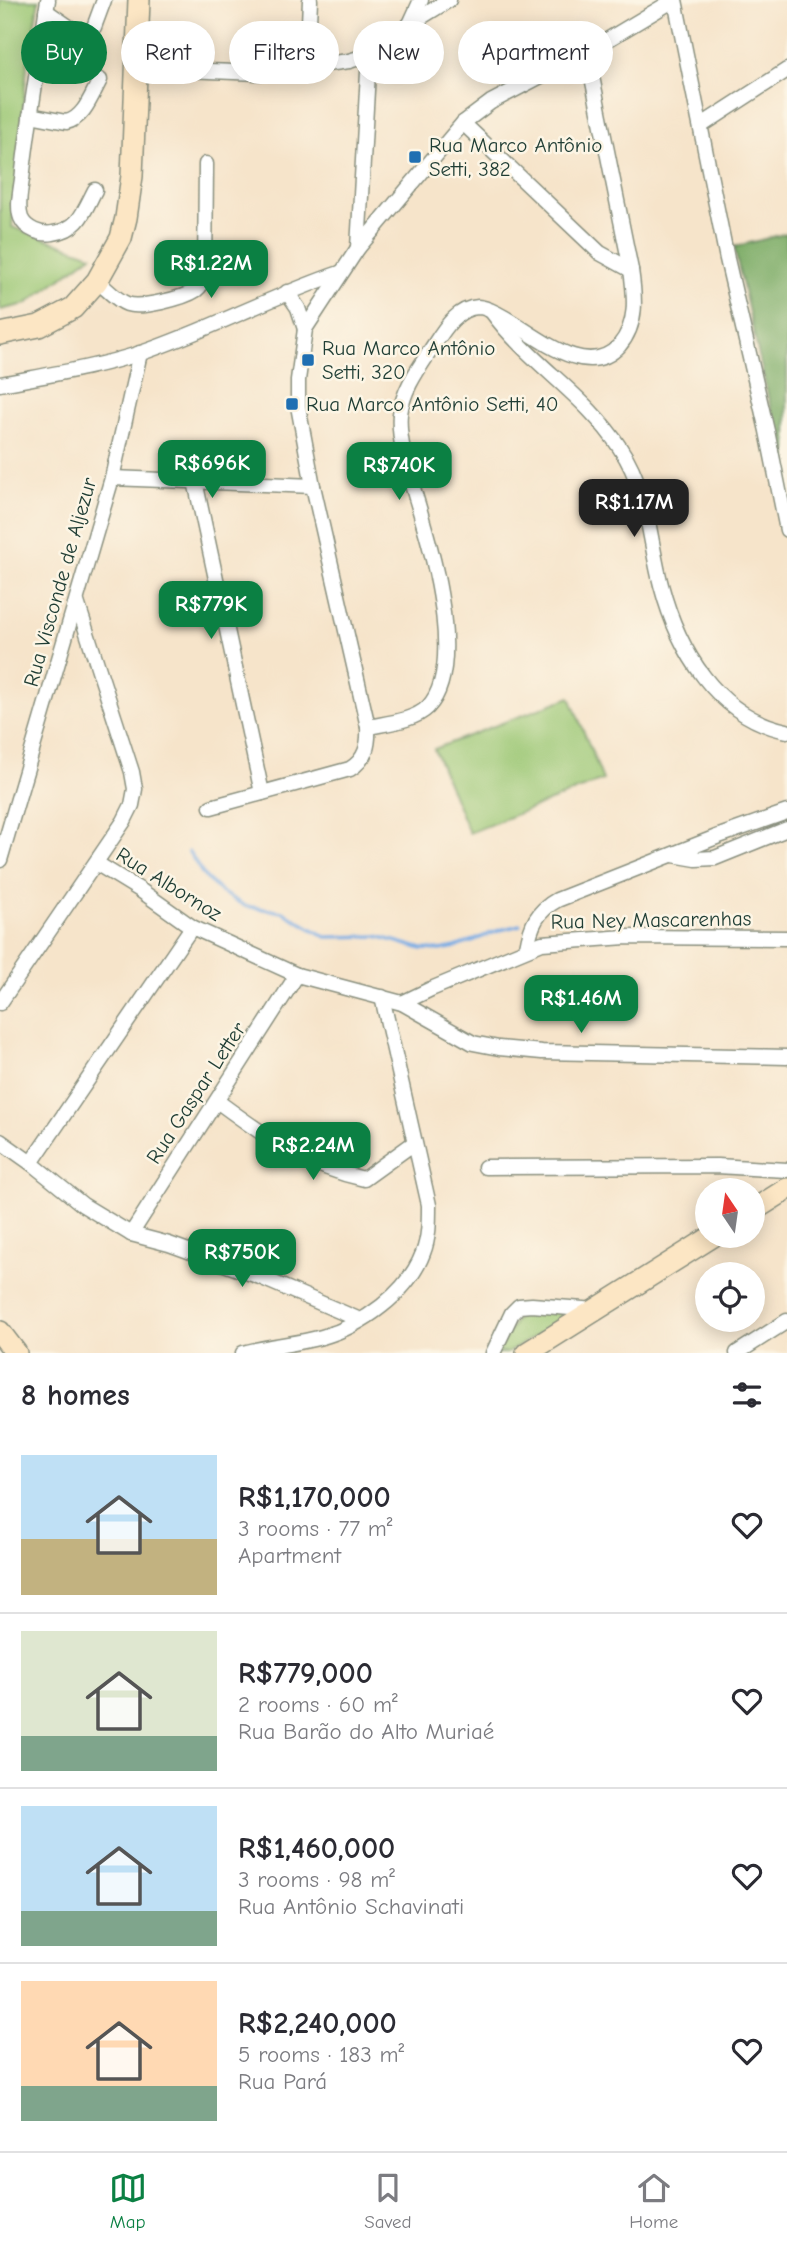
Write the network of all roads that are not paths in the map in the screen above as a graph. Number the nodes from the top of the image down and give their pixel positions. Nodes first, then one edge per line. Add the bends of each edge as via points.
1 (104, 0) edge
2 (139, 0) edge
3 (310, 0) edge
4 (421, 0) edge
5 (449, 0) edge
6 (674, 0) edge
7 (47, 5) edge
8 (64, 21) edge
9 (96, 21) edge
10 (138, 21) edge
11 (309, 21) edge
12 (411, 21) edge
13 (415, 21) edge
14 (613, 36) edge
15 (787, 70) edge
16 (35, 84) edge
17 (98, 84) edge
18 (135, 84) edge
19 (367, 84) edge
20 (526, 84) edge
21 (593, 84) edge
22 (30, 115) junction
23 (463, 123) junction
24 (702, 125) junction
25 (205, 164) dead end
26 (95, 190) dead end
27 (358, 248) junction
28 (631, 270) junction
29 (340, 274) junction
30 (97, 281) junction
31 (287, 292) junction
32 (484, 309) junction
33 (305, 330) junction
34 (0, 334) edge
35 (140, 353) junction
36 (0, 384) edge
37 (112, 478) junction
38 (195, 481) junction
39 (313, 486) junction
40 (787, 530) edge
41 (77, 602) junction
42 (368, 727) junction
43 (787, 731) edge
44 (262, 793) junction
45 (211, 807) dead end
46 (787, 812) edge
47 (787, 829) edge
48 (672, 854) junction
49 (0, 860) edge
50 (96, 863) junction
51 (192, 927) junction
52 (787, 939) edge
53 (527, 947) junction
54 (297, 975) junction
55 (382, 997) junction
56 (0, 1003) edge
57 (402, 1003) junction
58 (787, 1057) edge
59 (217, 1101) junction
60 (0, 1141) edge
61 (414, 1143) junction
62 (31, 1163) junction
63 (485, 1167) dead end
64 (787, 1170) edge
65 (787, 1189) edge
66 (765, 1203) edge
67 (131, 1234) junction
68 (695, 1247) edge
69 (597, 1310) junction
70 (360, 1320) junction
71 (787, 1321) edge
72 (0, 1332) edge
73 (528, 1352) edge
74 (16, 1353) edge
75 (243, 1353) edge
76 (493, 1353) edge
77 (737, 1353) edge

1 - 9 street
2 - 10 street
3 - 11 street
4 - 12 street
5 - 13 street
6 - 14 street
6 - 24 street
7 - 8 street
15 - 24 street
16 - 22 street
17 - 22 street via 72,121
18 - 30 street via 126,218 112,257
19 - 27 street
20 - 23 street
21 - 28 street
22 - 26 street via 20,201 24,223 34,231 65,232 78,222
23 - 27 street
23 - 28 street via 600,253
24 - 40 street
25 - 30 street via 205,277 199,288 136,305 127,304
27 - 29 street
28 - 32 street via 634,304 630,328 607,357 575,357
29 - 31 street
29 - 33 street
30 - 34 street via 73,308 57,318
31 - 33 street
31 - 35 street
32 - 42 street via 463,312 442,332 404,396 400,416 440,596 443,675 427,708
32 - 43 street via 605,425 622,451 637,480 662,586 680,638 697,668 732,706
33 - 39 street via 298,406
35 - 36 street
35 - 37 street, Rua Visconde de Aljezur
37 - 38 street
37 - 41 street, Rua Visconde de Aljezur
38 - 39 street
38 - 44 street
39 - 42 street
41 - 49 street, Rua Visconde de Aljezur
41 - 50 street via 135,789 124,821
42 - 44 street via 366,752 351,769
44 - 45 street
46 - 48 street
47 - 48 street via 715,858
48 - 53 street via 548,905 532,926
50 - 51 street, Rua Albornoz
50 - 56 street
51 - 54 street, Rua Albornoz
51 - 62 street
52 - 53 street, Rua Ney Mascarenhas via 626,937
53 - 57 street, Rua Ney Mascarenhas
54 - 55 street, Rua Albornoz
54 - 59 street, Rua Gaspar Letter
55 - 57 street, Rua Albornoz
55 - 61 street
57 - 58 street, Rua Albornoz via 473,1044 499,1048
59 - 61 street via 296,1156 363,1179
59 - 67 street, Rua Gaspar Letter
60 - 62 street
61 - 70 street via 429,1205 423,1254 405,1284
62 - 67 street via 83,1205
63 - 64 street
65 - 66 street
67 - 70 street via 260,1277
68 - 69 street
69 - 73 street
69 - 76 street via 519,1306
70 - 75 street via 324,1337
71 - 77 street
72 - 74 street

